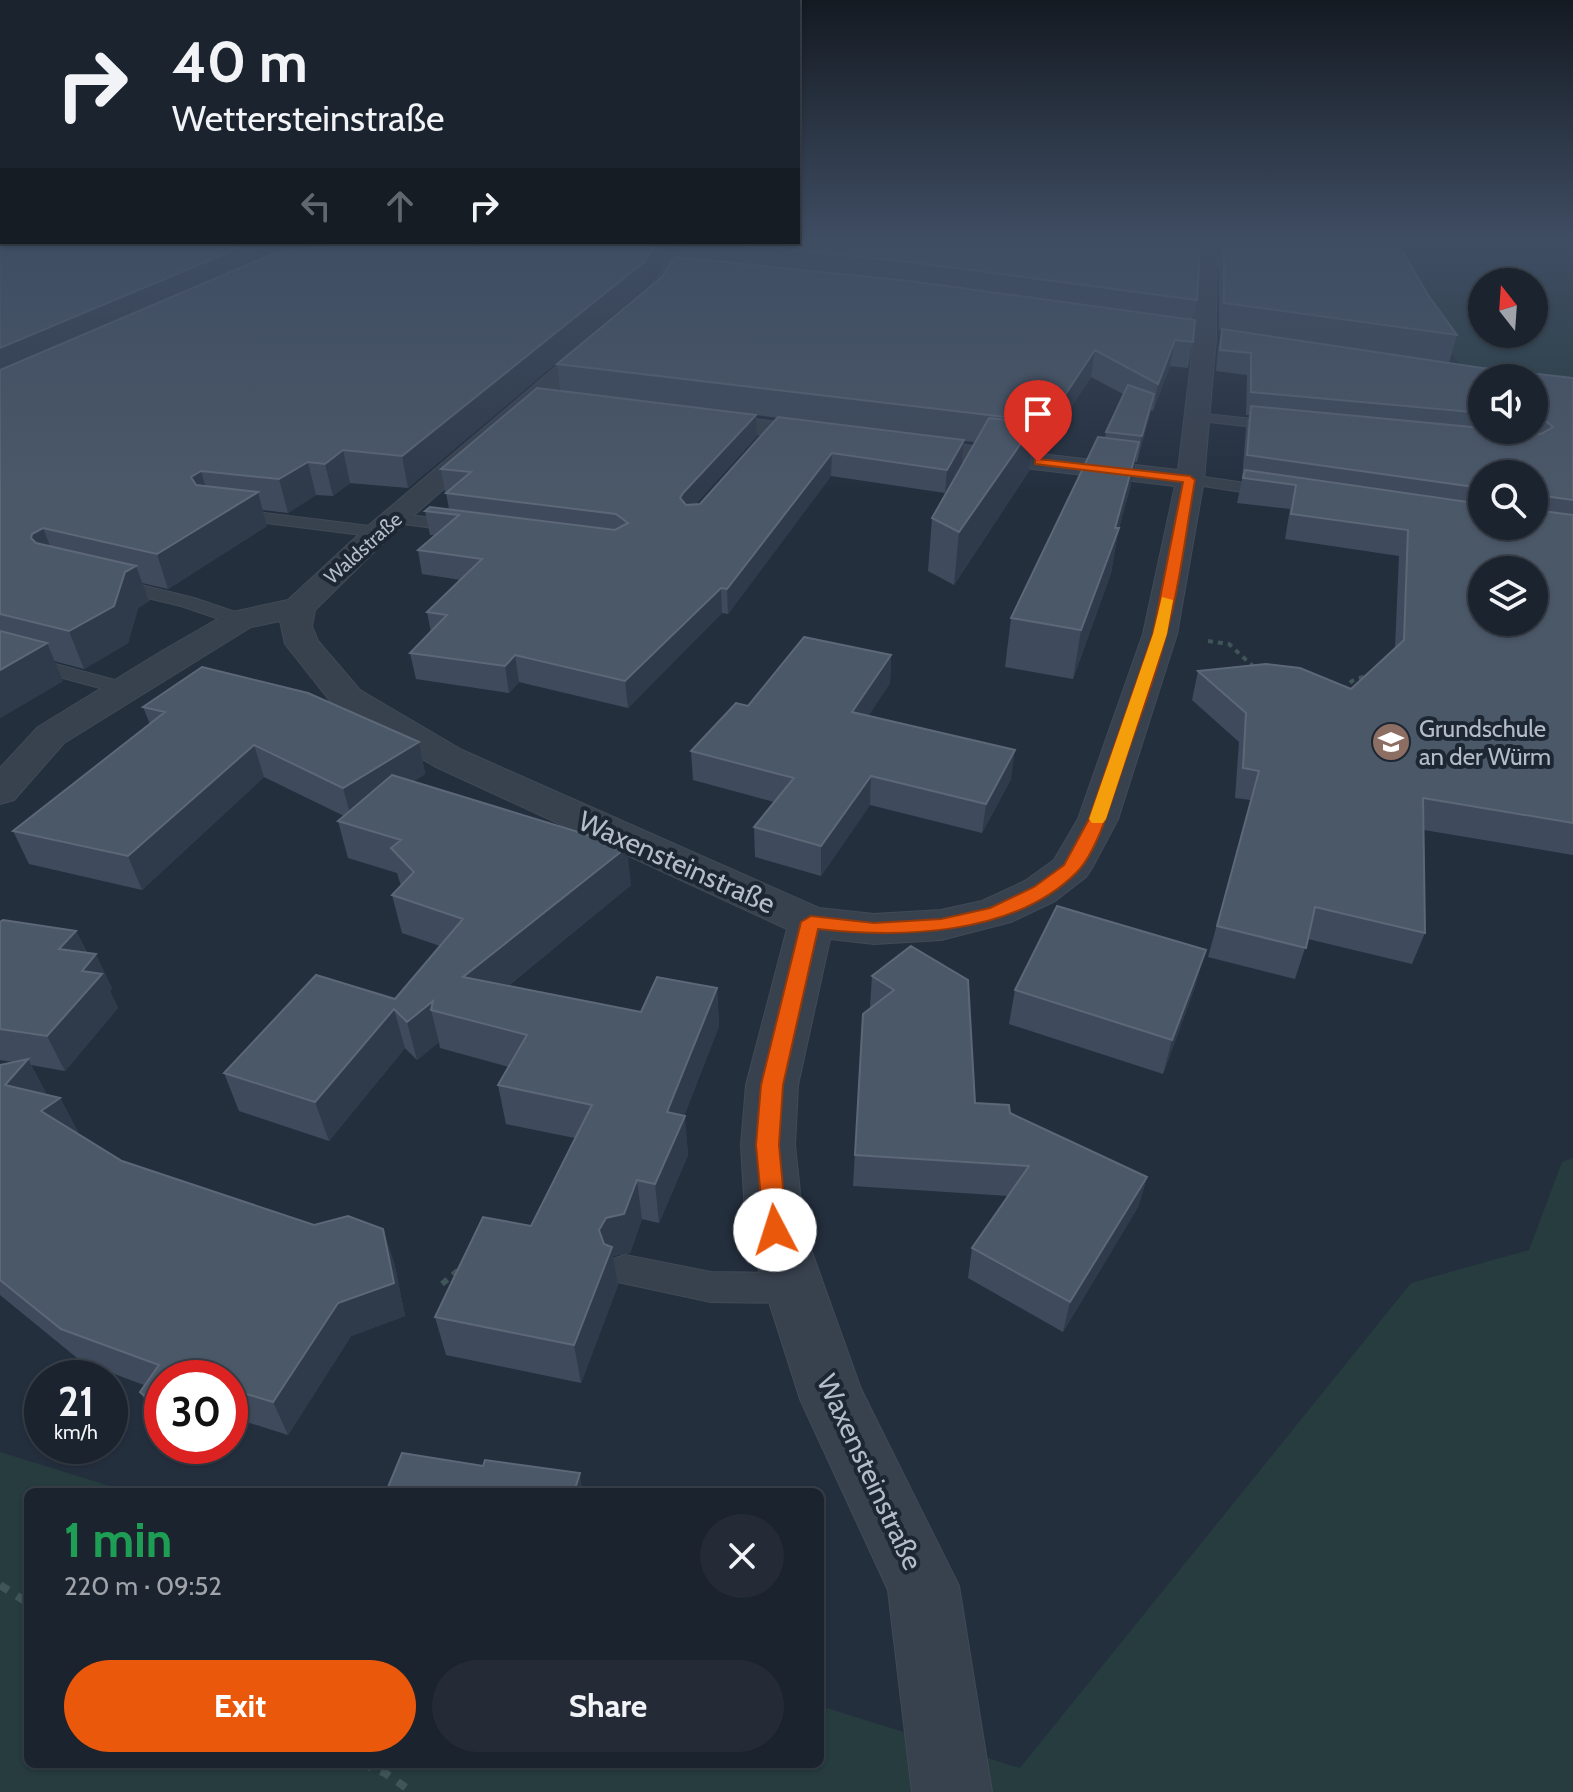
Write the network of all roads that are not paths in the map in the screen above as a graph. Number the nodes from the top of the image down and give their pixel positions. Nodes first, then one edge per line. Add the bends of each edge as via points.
1 (619, 324) edge
2 (1205, 324) edge
3 (533, 398) junction
4 (564, 402) edge
5 (669, 415) edge
6 (1196, 417) junction
7 (1305, 428) edge
8 (853, 439) edge
9 (884, 443) edge
10 (1190, 480) junction
11 (1297, 495) edge
12 (212, 511) edge
13 (387, 525) junction
14 (485, 529) edge
15 (100, 581) edge
16 (299, 607) junction
17 (240, 620) junction
18 (0, 655) edge
19 (126, 689) junction
20 (0, 792) edge
21 (811, 922) junction
22 (625, 1270) dead end
23 (795, 1288) junction
24 (952, 1792) edge

1 - 3 street, Waldstraße
2 - 6 street
3 - 4 street
3 - 13 street, Waldstraße
5 - 8 street via 770,435
6 - 7 lane
6 - 10 street
9 - 10 street via 974,462
10 - 11 lane
10 - 21 street via 1160,634 1098,819 1071,868 1040,891 995,912 941,925 874,929
12 - 13 lane
13 - 14 lane
13 - 16 street, Waldstraße
15 - 17 lane
16 - 17 street
16 - 21 street, Waxensteinstraße via 295,626 302,644 347,698 448,758
17 - 19 street
18 - 19 lane
19 - 20 street via 51,735
21 - 23 street, Waxensteinstraße via 772,1085 768,1145 775,1230
22 - 23 lane via 711,1287
23 - 24 street, Waxensteinstraße via 832,1399 923,1586

